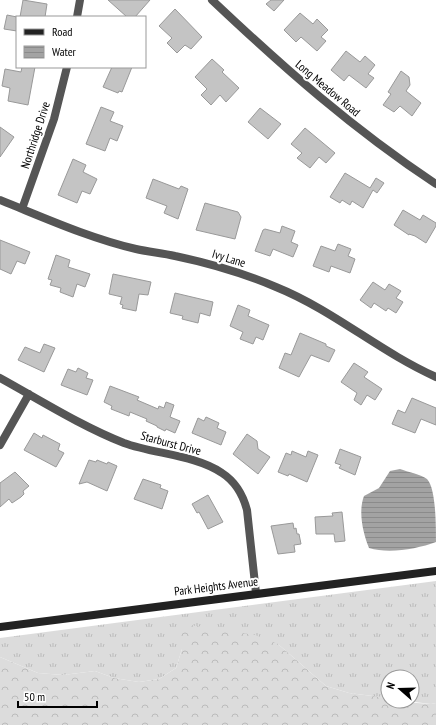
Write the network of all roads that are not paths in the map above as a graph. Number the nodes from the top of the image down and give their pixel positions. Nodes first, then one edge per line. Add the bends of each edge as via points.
1 (80, 0) edge
2 (212, 0) edge
3 (77, 16) edge
4 (67, 68) edge
5 (436, 184) edge
6 (0, 200) edge
7 (22, 209) junction
8 (436, 377) edge
9 (0, 378) edge
10 (29, 394) junction
11 (0, 445) edge
12 (436, 571) edge
13 (256, 593) junction
14 (0, 627) edge

1 - 3 street
2 - 5 street, Long Meadow Road via 312,92 379,145
4 - 7 street, Northridge Drive via 54,119
6 - 7 street, Ivy Lane
7 - 8 street, Ivy Lane via 104,240 208,263 277,287 334,316 412,365
9 - 10 street, Starburst Drive
10 - 11 street
10 - 13 street, Starburst Drive via 107,436 148,450 201,463 231,480 244,498 247,510
12 - 13 main road, Park Heights Avenue
13 - 14 main road, Park Heights Avenue

